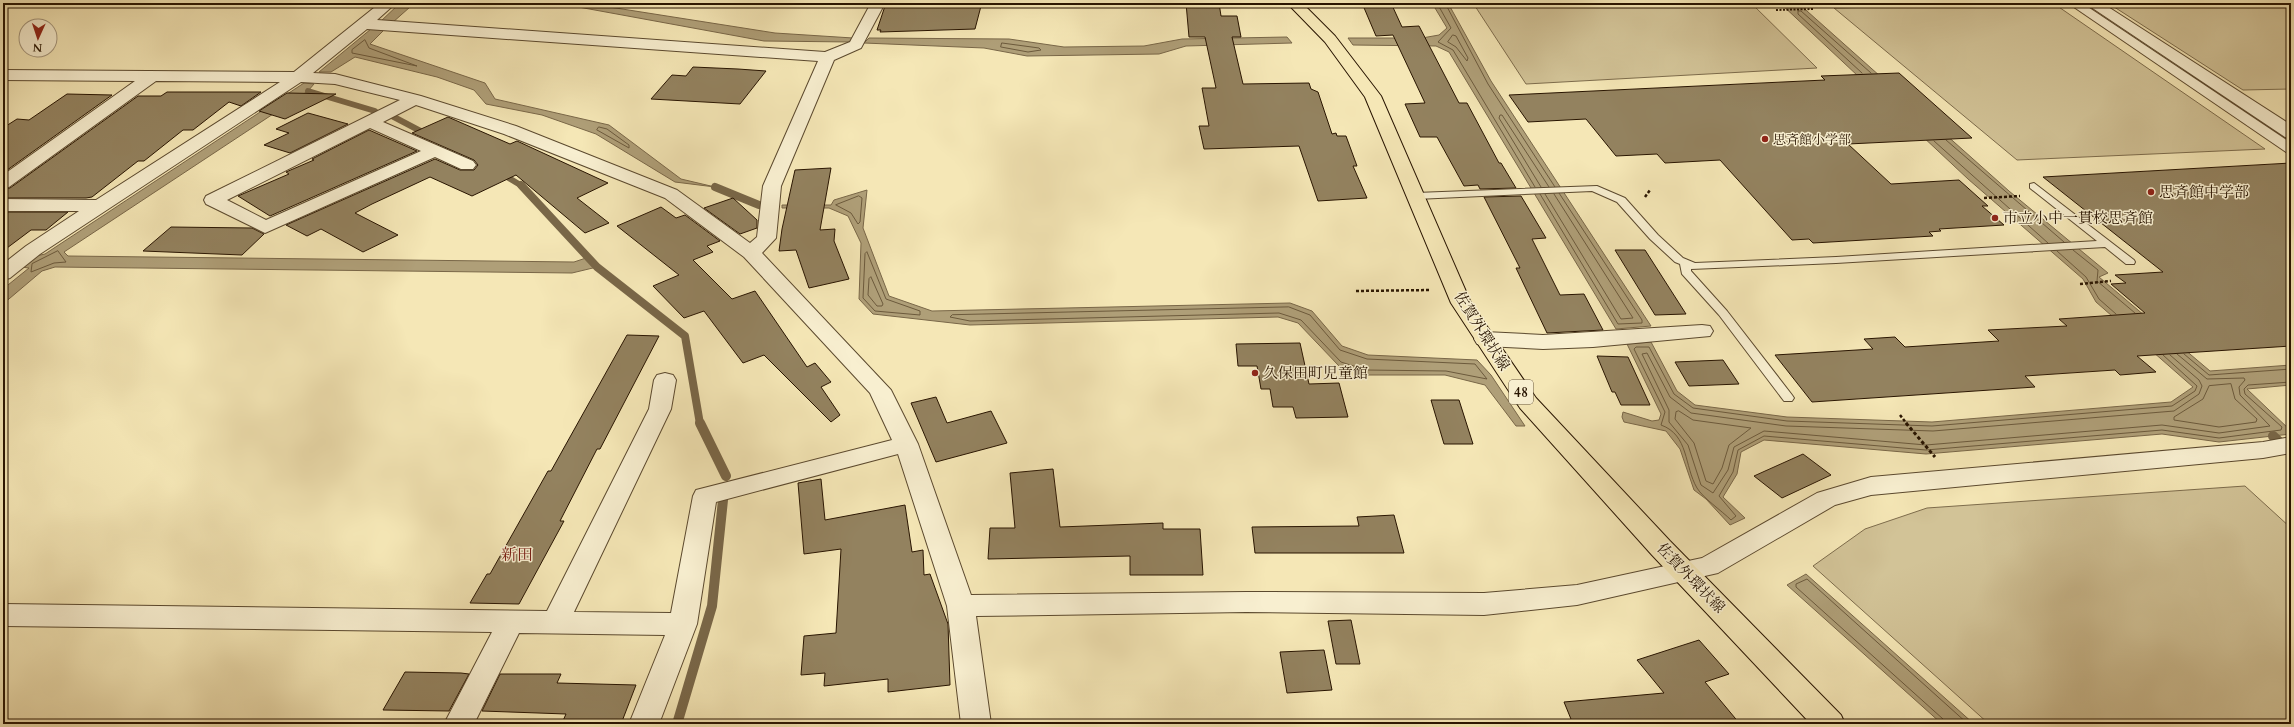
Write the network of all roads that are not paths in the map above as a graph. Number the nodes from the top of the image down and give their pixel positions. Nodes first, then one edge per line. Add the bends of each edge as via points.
1 (389, 3) edge
2 (878, 3) edge
3 (1294, 3) edge
4 (2074, 3) edge
5 (2092, 3) edge
6 (364, 24) junction
7 (827, 57) junction
8 (3, 75) edge
9 (152, 76) junction
10 (298, 77) junction
11 (415, 99) junction
12 (370, 122) junction
13 (2291, 133) edge
14 (2291, 149) edge
15 (435, 151) junction
16 (467, 165) dead end
17 (3, 183) edge
18 (2034, 186) dead end
19 (1416, 196) junction
20 (3, 205) edge
21 (100, 206) junction
22 (2108, 244) junction
23 (751, 253) junction
24 (2130, 262) dead end
25 (1685, 263) junction
26 (3, 274) edge
27 (1702, 331) dead end
28 (1485, 339) junction
29 (665, 380) dead end
30 (1788, 398) dead end
31 (906, 444) junction
32 (2291, 445) edge
33 (1685, 570) junction
34 (961, 606) junction
35 (3, 615) edge
36 (511, 622) junction
37 (555, 622) junction
38 (683, 624) junction
39 (459, 724) edge
40 (644, 724) edge
41 (976, 724) edge
42 (1830, 724) edge

1 - 6 street
2 - 7 street via 856,45
3 - 19 main road, 佐賀外環状線 / 48 via 1330,39 1373,96
4 - 14 street
5 - 13 street
6 - 7 street
6 - 10 street
7 - 23 street via 772,186 766,238
8 - 9 street
9 - 10 street
9 - 17 street
10 - 11 street via 335,79
10 - 21 street
11 - 12 street
11 - 23 street via 510,130 671,194
12 - 15 street
12 - 15 street via 213,200 265,227
15 - 16 street
18 - 22 lane
19 - 25 lane via 1593,188 1621,200 1654,237
19 - 28 main road, 佐賀外環状線 / 48 via 1461,303
20 - 21 street
21 - 26 street via 32,250
22 - 24 lane
22 - 25 lane via 1721,266 1694,266
23 - 31 street via 880,390
25 - 30 lane via 1686,272 1723,313
27 - 28 street via 1543,342
28 - 33 main road, 佐賀外環状線 / 48 via 1528,403 1661,548
29 - 37 street via 660,409
31 - 34 street
31 - 38 street via 704,496
32 - 33 street via 2262,450 1871,486 1826,499 1709,566
33 - 34 street via 1576,595 1484,604 1246,602
33 - 42 main road, 佐賀外環状線 / 48
34 - 41 street
35 - 36 street
36 - 37 street
36 - 39 street
37 - 38 street
38 - 40 street

